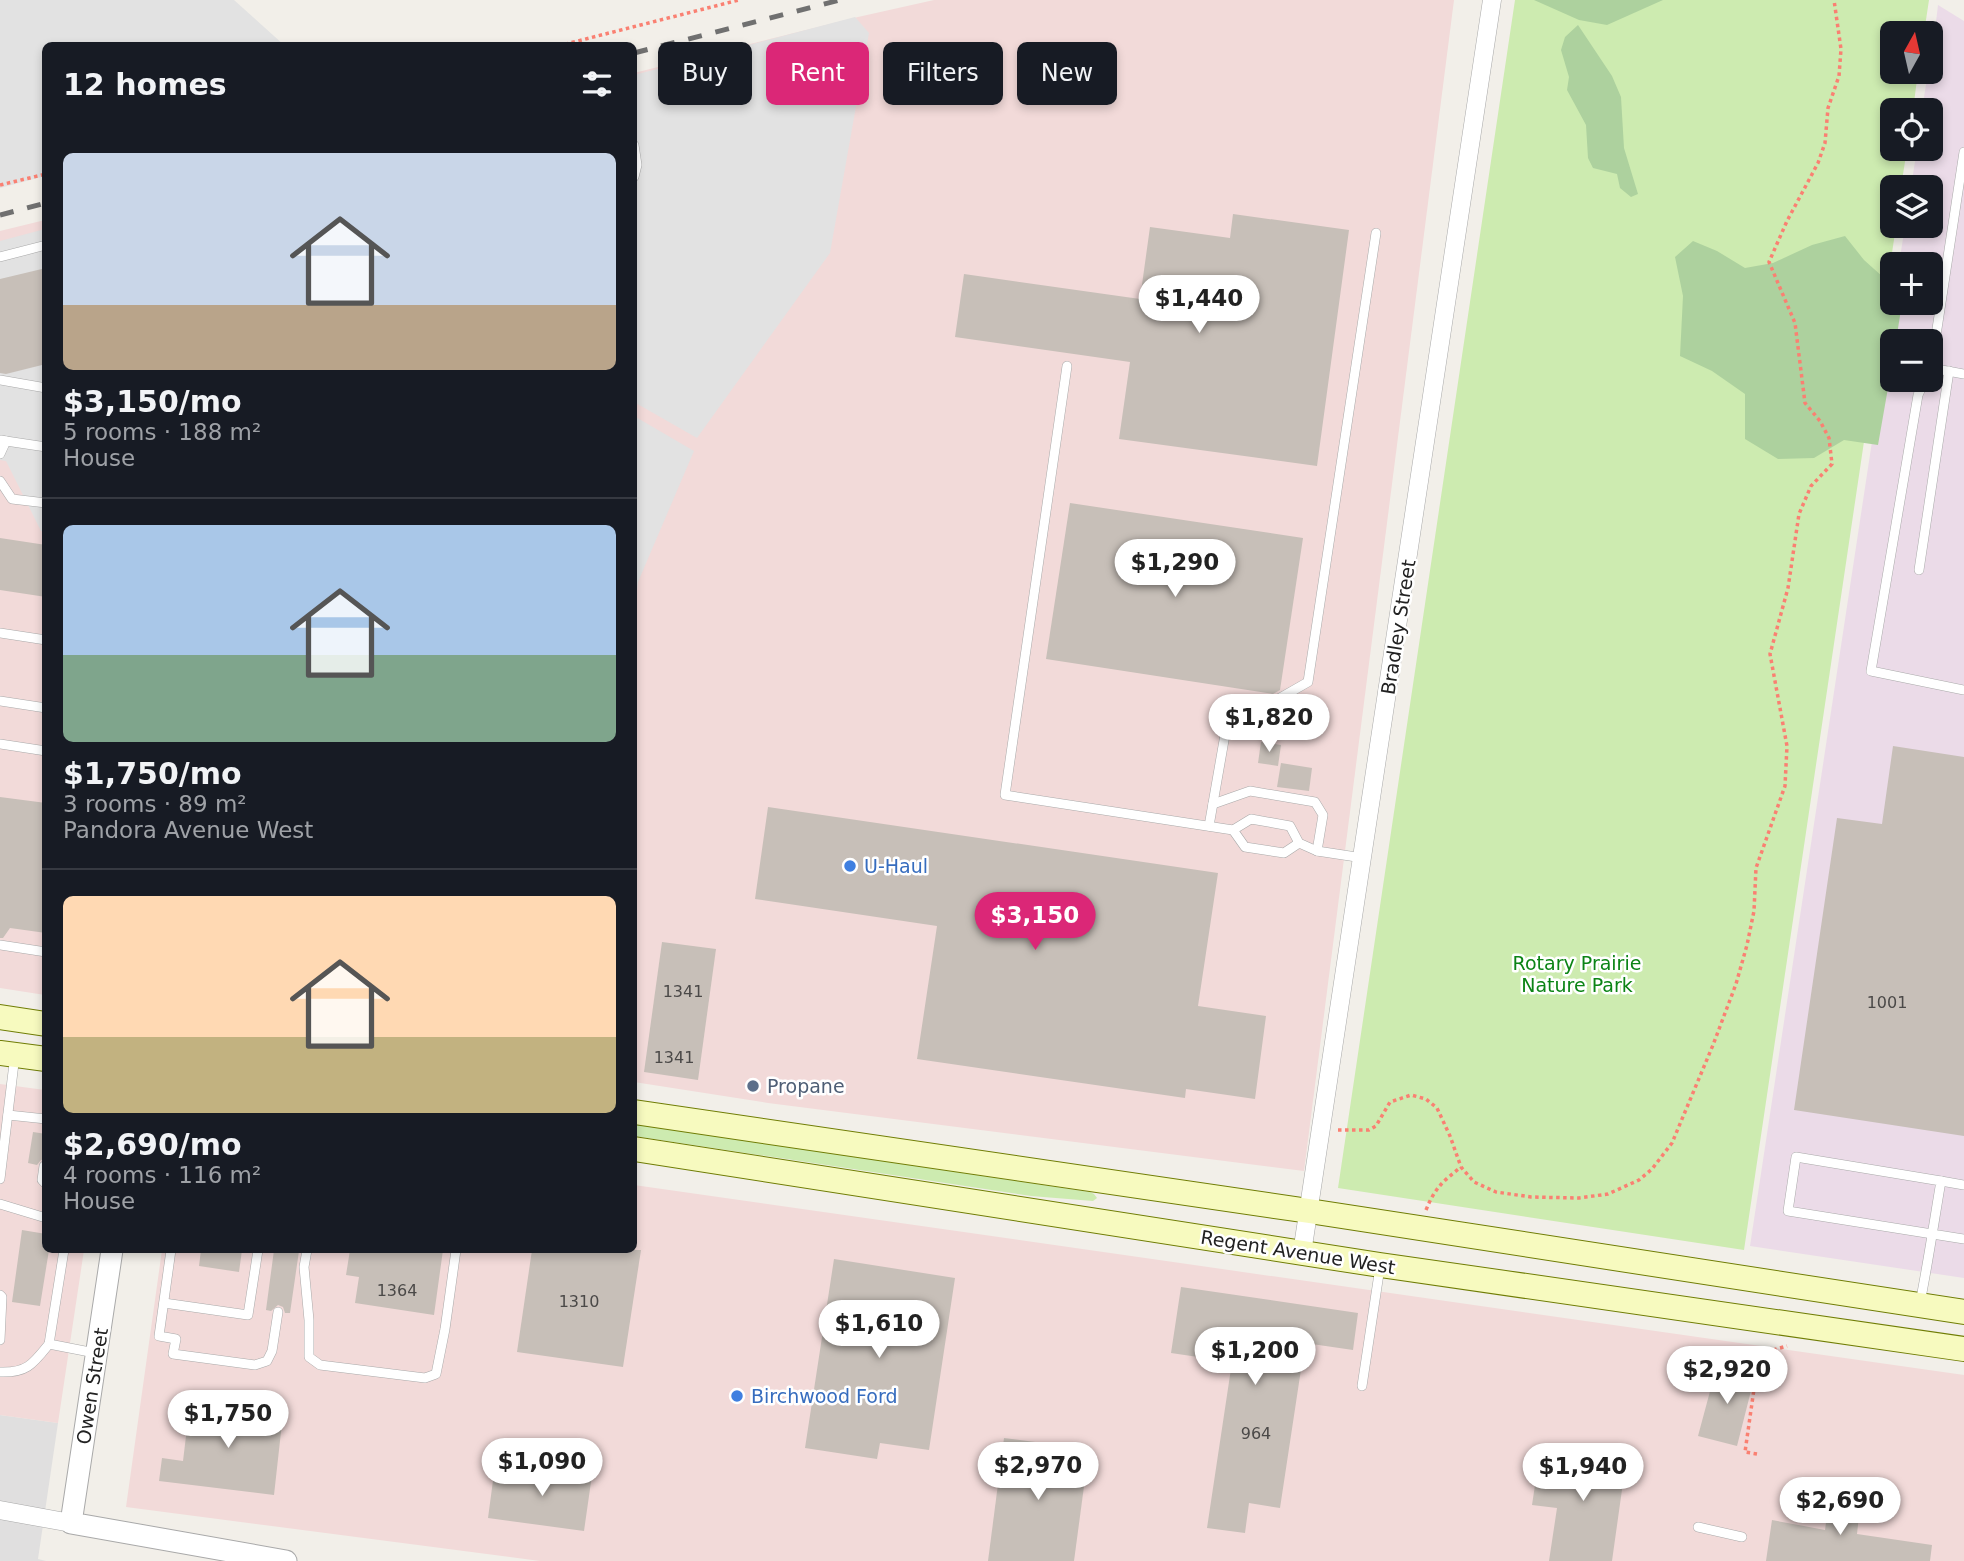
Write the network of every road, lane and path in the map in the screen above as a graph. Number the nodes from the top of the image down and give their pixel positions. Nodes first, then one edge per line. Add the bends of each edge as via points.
1 (739, 0) edge
2 (1492, 0) edge
3 (1833, 0) edge
4 (574, 42) edge
5 (1964, 152) edge
6 (42, 175) edge
7 (0, 185) edge
8 (1376, 233) dead end
9 (42, 246) edge
10 (0, 257) edge
11 (1937, 329) edge
12 (1067, 366) dead end
13 (1943, 371) edge
14 (1949, 372) junction
15 (1964, 374) edge
16 (0, 380) edge
17 (42, 387) edge
18 (1919, 392) edge
19 (3, 441) edge
20 (42, 446) edge
21 (0, 453) edge
22 (0, 481) edge
23 (42, 503) edge
24 (1919, 570) dead end
25 (0, 633) edge
26 (42, 639) edge
27 (1964, 690) edge
28 (0, 701) edge
29 (42, 707) edge
30 (0, 744) edge
31 (42, 750) edge
32 (1213, 804) junction
33 (1209, 827) junction
34 (1233, 830) junction
35 (1299, 842) junction
36 (1317, 851) junction
37 (1363, 858) junction
38 (0, 946) edge
39 (42, 951) edge
40 (0, 1017) edge
41 (42, 1023) edge
42 (8, 1054) edge
43 (42, 1060) edge
44 (5, 1103) edge
45 (637, 1112) edge
46 (8, 1115) junction
47 (42, 1119) edge
48 (1336, 1130) dead end
49 (637, 1149) edge
50 (1461, 1167) junction
51 (0, 1179) edge
52 (1941, 1181) junction
53 (1964, 1185) edge
54 (0, 1204) edge
55 (1426, 1210) dead end
56 (1309, 1211) junction
57 (42, 1218) edge
58 (1932, 1234) junction
59 (1964, 1239) edge
60 (64, 1253) edge
61 (112, 1253) edge
62 (171, 1253) edge
63 (258, 1253) edge
64 (306, 1253) edge
65 (456, 1253) edge
66 (1302, 1253) junction
67 (1380, 1265) junction
68 (0, 1295) edge
69 (164, 1303) junction
70 (1920, 1305) junction
71 (278, 1312) dead end
72 (1964, 1312) edge
73 (0, 1340) edge
74 (49, 1345) junction
75 (1787, 1346) dead end
76 (1964, 1349) edge
77 (96, 1354) junction
78 (0, 1372) edge
79 (1362, 1386) dead end
80 (1757, 1454) dead end
81 (0, 1510) edge
82 (71, 1523) junction
83 (1698, 1527) dead end
84 (1742, 1537) dead end
85 (286, 1561) edge

1 - 4 path
2 - 37 street, Bradley Street
3 - 50 path via 1841,49 1825,143 1769,262 1795,323 1805,403 1829,438 1832,464 1811,486 1799,514 1788,587 1770,654 1787,746 1785,786 1756,868 1754,911 1736,984 1672,1143 1639,1180 1608,1194 1531,1197 1496,1192 1474,1182
5 - 11 lane
6 - 7 path
8 - 32 lane via 1308,682 1226,729
9 - 10 lane
12 - 33 lane via 1005,795
13 - 14 lane
14 - 15 lane
14 - 24 lane
16 - 17 lane
18 - 27 lane via 1871,671
19 - 20 lane
19 - 21 lane
22 - 23 lane via 12,499
25 - 26 lane
28 - 29 lane
30 - 31 lane
32 - 33 lane
32 - 36 lane via 1250,791 1315,802 1323,815
33 - 34 lane
34 - 35 lane via 1245,847 1284,853
34 - 35 lane via 1251,819 1290,826
35 - 36 lane
36 - 37 lane
37 - 56 street, Bradley Street
38 - 39 lane
40 - 41 main road
42 - 43 main road
42 - 44 lane
44 - 46 lane
45 - 56 main road
46 - 47 lane
46 - 51 lane
48 - 50 path via 1369,1130 1390,1102 1411,1095 1426,1099 1437,1108
49 - 66 main road, Regent Avenue West
50 - 55 path via 1440,1183
52 - 53 lane
52 - 58 lane
52 - 58 lane via 1797,1157 1788,1212
54 - 57 lane
56 - 66 street, Bradley Street
56 - 70 main road
58 - 59 lane
58 - 70 lane
60 - 74 lane
61 - 77 street, Owen Street
62 - 69 lane
63 - 69 lane via 248,1315
64 - 65 lane via 309,1357 320,1365 425,1378 436,1374
66 - 67 main road, Regent Avenue West
67 - 76 main road, Regent Avenue West
67 - 79 lane
68 - 73 lane
69 - 71 lane via 159,1336 176,1339 173,1354 255,1365 267,1361 272,1351
70 - 72 main road
74 - 77 lane
74 - 78 lane via 33,1365 15,1373
75 - 80 path via 1759,1354 1745,1452
77 - 82 street, Owen Street
81 - 82 street
82 - 85 street
83 - 84 lane

